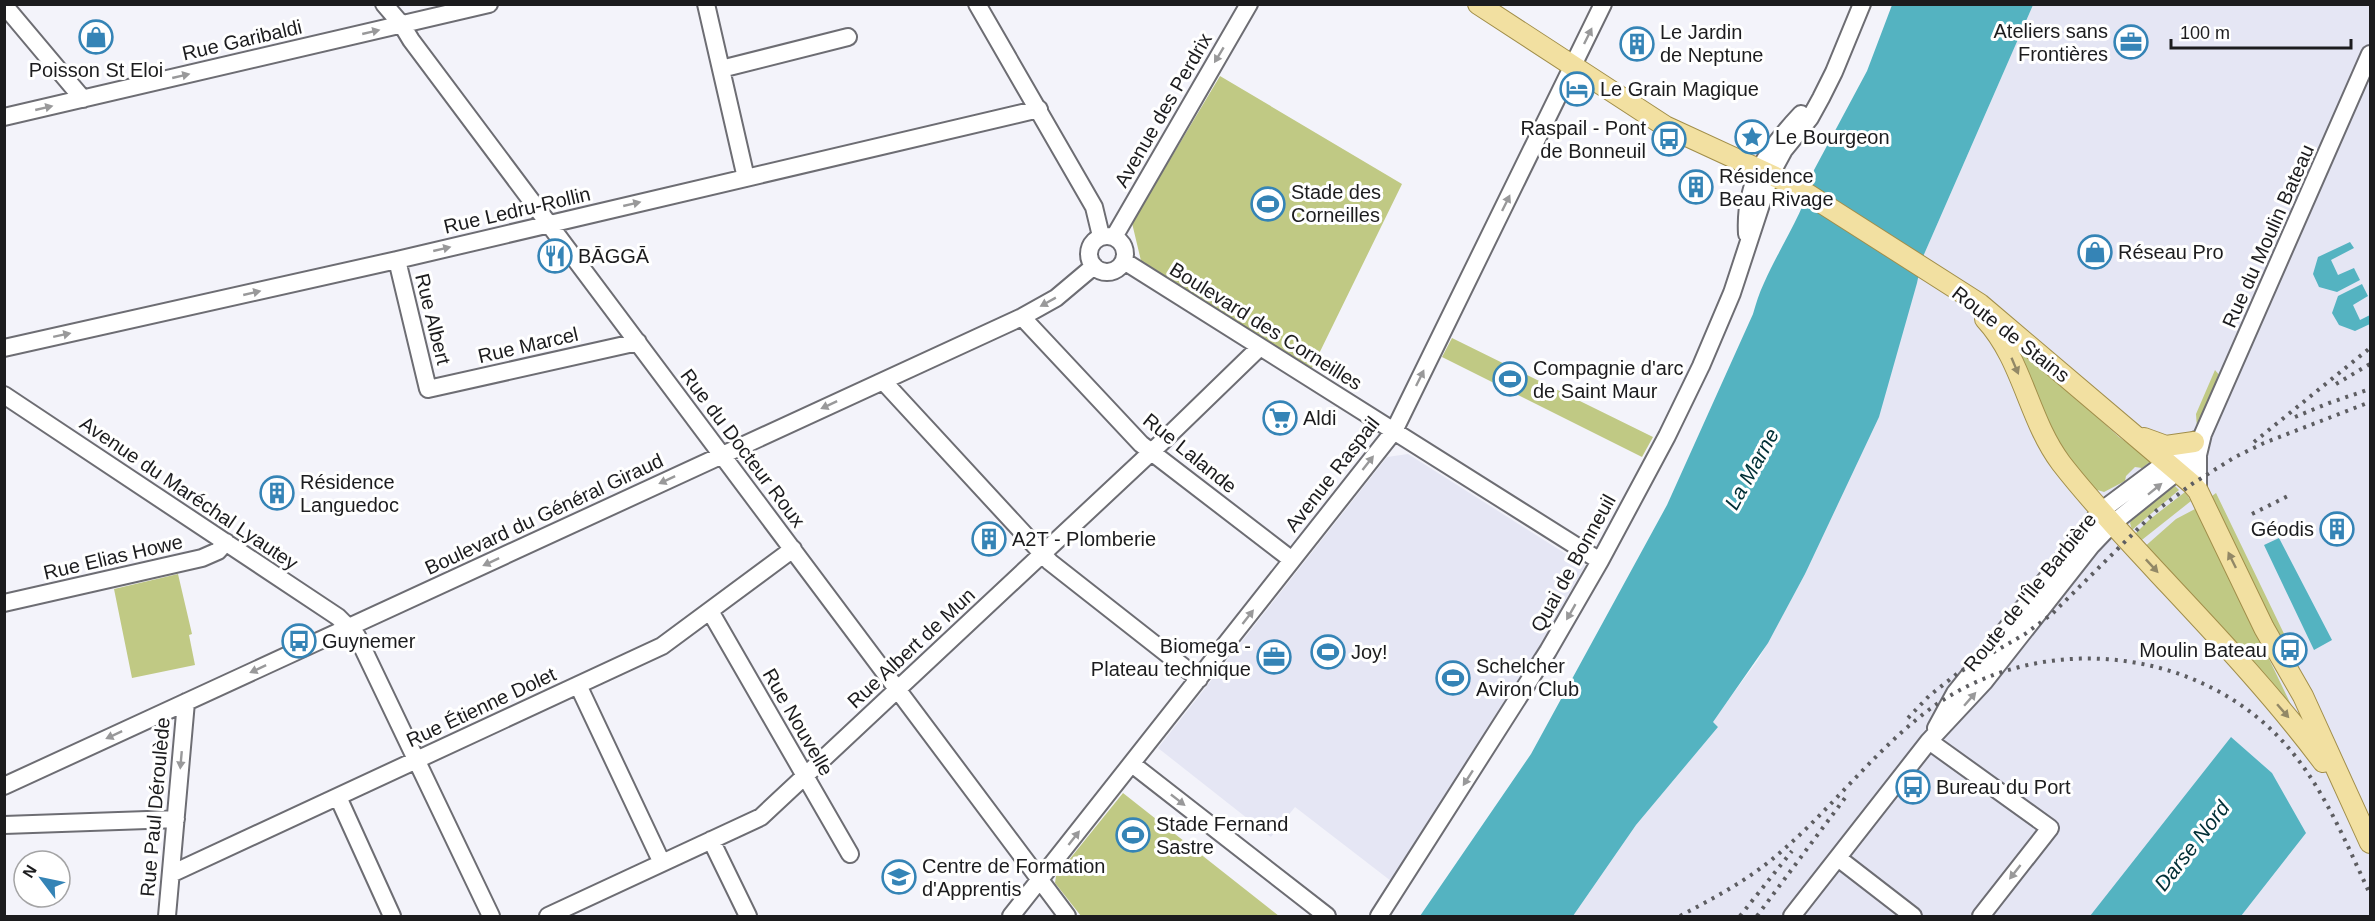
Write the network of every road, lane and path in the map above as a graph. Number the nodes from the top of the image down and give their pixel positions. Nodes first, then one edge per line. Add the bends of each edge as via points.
1 (384, 4) edge
2 (489, 4) edge
3 (706, 4) edge
4 (977, 4) edge
5 (1249, 4) edge
6 (1478, 4) edge
7 (1603, 4) edge
8 (1862, 4) edge
9 (4, 6) edge
10 (402, 25) junction
11 (848, 37) dead end
12 (2370, 54) edge
13 (1573, 67) junction
14 (721, 69) junction
15 (83, 99) junction
16 (1039, 109) junction
17 (4, 117) edge
18 (1766, 171) junction
19 (746, 178) junction
20 (550, 224) junction
21 (1108, 237) junction
22 (397, 260) junction
23 (1124, 261) junction
24 (1094, 266) junction
25 (1936, 276) junction
26 (1022, 317) junction
27 (638, 342) junction
28 (1260, 347) junction
29 (4, 348) edge
30 (883, 381) junction
31 (428, 389) joint
32 (4, 394) edge
33 (1394, 431) junction
34 (2136, 435) junction
35 (2198, 444) junction
36 (1151, 451) junction
37 (720, 455) junction
38 (2172, 467) junction
39 (2198, 491) junction
40 (2106, 517) junction
41 (226, 542) junction
42 (793, 549) junction
43 (1042, 553) junction
44 (1292, 560) junction
45 (1600, 561) junction
46 (4, 603) edge
47 (710, 611) junction
48 (349, 627) junction
49 (1198, 679) junction
50 (578, 685) junction
51 (897, 689) junction
52 (186, 702) junction
53 (1929, 741) junction
54 (417, 760) junction
55 (1132, 764) junction
56 (805, 776) junction
57 (4, 786) edge
58 (2343, 788) junction
59 (338, 796) junction
60 (176, 819) junction
61 (4, 825) edge
62 (711, 840) junction
63 (2370, 843) edge
64 (850, 854) dead end
65 (1838, 858) junction
66 (662, 864) junction
67 (171, 874) junction
68 (1040, 880) junction
69 (166, 916) edge
70 (392, 916) edge
71 (491, 916) edge
72 (548, 916) edge
73 (748, 916) edge
74 (1011, 916) edge
75 (1067, 916) edge
76 (1327, 916) edge
77 (1378, 916) edge
78 (1792, 916) edge
79 (1913, 916) edge
80 (1981, 916) edge

1 - 10 street, Rue du Docteur Roux
2 - 10 street, Rue Garibaldi
3 - 14 street
4 - 16 street
5 -> 21 street, Avenue des Perdrix
6 - 13 main road
13 -> 7 street, Avenue Raspail
8 - 18 street, Quai de Bonneuil via 1810,118
9 - 15 street
15 -> 10 street, Rue Garibaldi
10 - 20 street, Rue du Docteur Roux
11 - 14 street
12 - 35 street, Rue du Moulin Bateau
13 - 18 main road via 1665,126
33 -> 13 street, Avenue Raspail
14 - 19 street
17 -> 15 street, Rue Garibaldi
16 - 19 street, Rue Ledru-Rollin
16 - 21 street
18 - 25 main road via 1796,186
18 - 45 street, Quai de Bonneuil via 1738,277 1701,366
20 -> 19 street, Rue Ledru-Rollin
22 -> 20 street, Rue Ledru-Rollin
20 - 27 street, Rue du Docteur Roux
21 - 23 street via 1119,240 1125,250
21 - 24 street via 1089,249
29 -> 22 street, Rue Ledru-Rollin
22 - 31 street, Rue Albert
23 - 24 street via 1110,272
23 - 28 street, Boulevard des Corneilles
24 -> 26 street, Boulevard du Général Giraud via 1056,298
25 - 34 main road, Route de Stains via 1980,304
25 -> 40 main road, Route de Stains via 1976,309 2001,337 2047,443
26 - 30 street, Boulevard du Général Giraud
26 - 36 street, Rue Lalande
27 - 31 street, Rue Marcel
27 - 37 street, Rue du Docteur Roux
28 - 33 street, Boulevard des Corneilles
28 - 36 street, Rue Albert de Mun
30 -> 37 street, Boulevard du Général Giraud
30 - 43 street
32 - 41 street, Avenue du Maréchal Lyautey
44 -> 33 street, Avenue Raspail
33 - 45 street, Boulevard des Corneilles
34 - 35 main road via 2166,446
34 - 38 main road, Route de Stains
35 - 38 street, Route de l'Île Barbière
35 - 39 street
36 - 43 street, Rue Albert de Mun
36 - 44 street, Rue Lalande
37 - 42 street, Rue du Docteur Roux
37 -> 48 street, Boulevard du Général Giraud
38 - 39 main road, Route de Stains
38 - 40 street, Route de l'Île Barbière
58 -> 39 main road, Route de Stains via 2303,696 2264,628
40 - 53 street, Route de l'Île Barbière via 1955,693
40 -> 58 main road, Route de Stains via 2286,714
41 - 46 street, Rue Elias Howe via 218,551 202,558
41 - 48 street, Avenue du Maréchal Lyautey
42 - 47 street, Rue Étienne Dolet
42 - 51 street, Rue du Docteur Roux
43 - 49 street
43 - 51 street, Rue Albert de Mun
49 -> 44 street, Avenue Raspail
45 -> 77 street, Quai de Bonneuil via 1514,707
47 - 50 street, Rue Étienne Dolet via 662,646
47 - 56 street, Rue Nouvelle
48 -> 52 street, Boulevard du Général Giraud
48 - 54 street, Avenue du Maréchal Lyautey via 357,636
49 - 55 street, Avenue Raspail
50 - 54 street, Rue Étienne Dolet
50 - 66 street
51 - 56 street, Rue Albert de Mun
51 - 68 street, Rue du Docteur Roux
52 -> 57 street, Boulevard du Général Giraud
52 -> 60 street, Rue Paul Déroulède
53 - 65 street, Route de l'Île Barbière
53 -> 80 street via 2050,828
54 - 59 street, Rue Étienne Dolet
54 - 71 street, Avenue du Maréchal Lyautey
68 -> 55 street, Avenue Raspail
55 -> 76 street
56 - 62 street, Rue Albert de Mun via 761,817
56 - 64 street, Rue Nouvelle
58 - 63 main road, Route de Stains
59 - 67 street, Rue Étienne Dolet
59 - 70 street
60 - 61 street
60 - 67 street, Rue Paul Déroulède
62 - 66 street, Rue Albert de Mun
62 - 73 street
65 - 78 street, Route de l'Île Barbière
65 - 79 street
66 - 72 street, Rue Albert de Mun
67 - 69 street, Rue Paul Déroulède
68 - 74 street, Avenue Raspail
68 - 75 street, Rue du Docteur Roux

